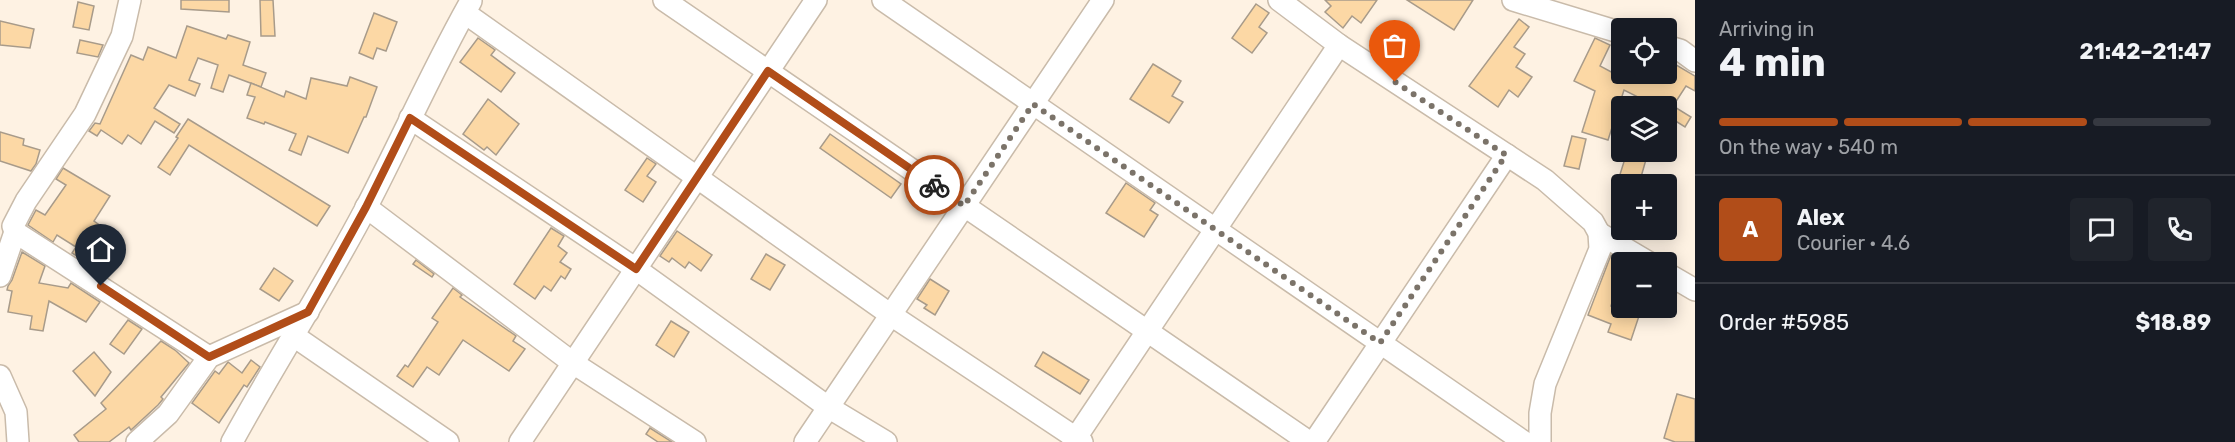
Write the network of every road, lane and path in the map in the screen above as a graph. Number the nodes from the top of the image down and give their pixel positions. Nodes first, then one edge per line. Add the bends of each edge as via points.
1 (130, 0) edge
2 (664, 0) edge
3 (816, 0) edge
4 (883, 0) edge
5 (1103, 0) edge
6 (1279, 0) edge
7 (1513, 0) edge
8 (468, 6) edge
9 (1611, 30) edge
10 (1339, 45) junction
11 (1677, 49) edge
12 (1695, 61) edge
13 (768, 71) junction
14 (1033, 104) junction
15 (410, 118) junction
16 (1506, 155) junction
17 (697, 178) junction
18 (964, 206) junction
19 (366, 207) junction
20 (1216, 230) junction
21 (15, 232) junction
22 (1599, 233) junction
23 (1631, 252) edge
24 (636, 269) junction
25 (0, 276) edge
26 (1677, 279) edge
27 (1695, 290) edge
28 (308, 312) junction
29 (891, 315) junction
30 (1148, 332) junction
31 (294, 336) junction
32 (1380, 343) junction
33 (209, 357) junction
34 (573, 363) junction
35 (0, 376) edge
36 (828, 407) junction
37 (234, 441) edge
38 (1077, 441) edge
39 (18, 442) edge
40 (137, 442) edge
41 (448, 442) edge
42 (520, 442) edge
43 (695, 442) edge
44 (806, 442) edge
45 (886, 442) edge
46 (1308, 442) edge
47 (1314, 442) edge
48 (1524, 442) edge
49 (1540, 442) edge

1 - 21 street via 122,36 85,114 15,219
2 - 13 street
3 - 13 street
4 - 14 street
5 - 14 street
6 - 10 street
7 - 9 street
8 - 15 street
8 - 17 street
10 - 16 street
10 - 20 street
11 - 12 street
13 - 17 street
13 - 18 street
14 - 18 street
14 - 20 street
15 - 19 street
15 - 24 street
16 - 22 street via 1545,180 1593,222
16 - 32 street
17 - 24 street
17 - 29 street
18 - 29 street
18 - 30 street
19 - 28 street
19 - 34 street
20 - 30 street
20 - 32 street
21 - 25 street
21 - 33 street
22 - 23 street
22 - 49 street via 1600,249 1545,384
24 - 34 street
24 - 36 street
26 - 27 street
28 - 31 street
28 - 33 street
29 - 36 street
29 - 38 street
30 - 38 street
30 - 46 street
31 - 37 street
31 - 41 street
32 - 47 street
32 - 48 street
33 - 40 street via 168,414
34 - 42 street
34 - 43 street
35 - 39 street via 16,412
36 - 44 street
36 - 45 street

